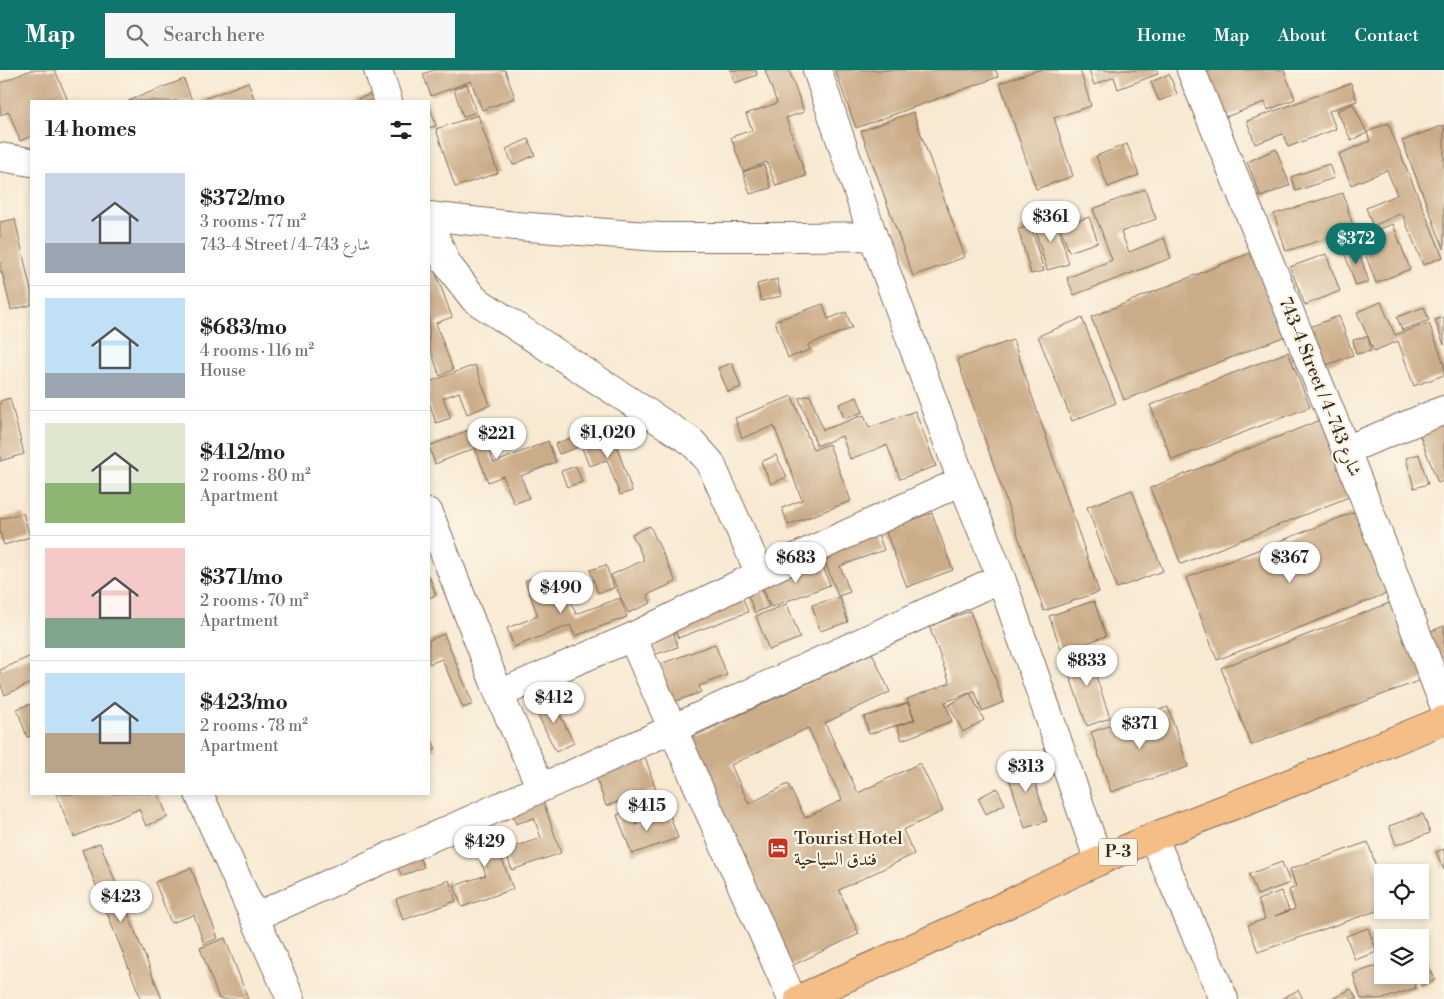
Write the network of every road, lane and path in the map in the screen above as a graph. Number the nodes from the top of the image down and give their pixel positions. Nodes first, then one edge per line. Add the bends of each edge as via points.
1 (378, 70) edge
2 (817, 70) edge
3 (1191, 70) edge
4 (388, 100) edge
5 (0, 157) edge
6 (30, 162) edge
7 (430, 216) edge
8 (430, 225) edge
9 (873, 236) junction
10 (1444, 410) edge
11 (1346, 450) junction
12 (962, 481) junction
13 (430, 516) edge
14 (760, 574) junction
15 (1001, 578) junction
16 (632, 637) junction
17 (499, 694) junction
18 (1444, 705) edge
19 (1444, 720) edge
20 (672, 729) junction
21 (540, 788) junction
22 (199, 795) edge
23 (1153, 837) junction
24 (1099, 861) junction
25 (255, 917) junction
26 (292, 999) edge
27 (792, 999) edge
28 (799, 999) edge
29 (1224, 999) edge

1 - 4 street
2 - 9 street
3 - 11 street, 743-4 Street / شارع 743-4
5 - 6 street
7 - 9 street via 659,237
8 - 14 street via 448,264 474,299 692,442 710,462
9 - 12 street
10 - 11 street
11 - 18 street, 743-4 Street / شارع 743-4
12 - 14 street
12 - 15 street
13 - 17 street
14 - 16 street
15 - 20 street
15 - 24 street
16 - 17 street
16 - 20 street
17 - 21 street
19 - 23 main road, P-3
20 - 21 street
20 - 27 street
21 - 25 street
22 - 25 street
23 - 24 main road, P-3
23 - 29 street
24 - 28 main road, P-3
25 - 26 street

